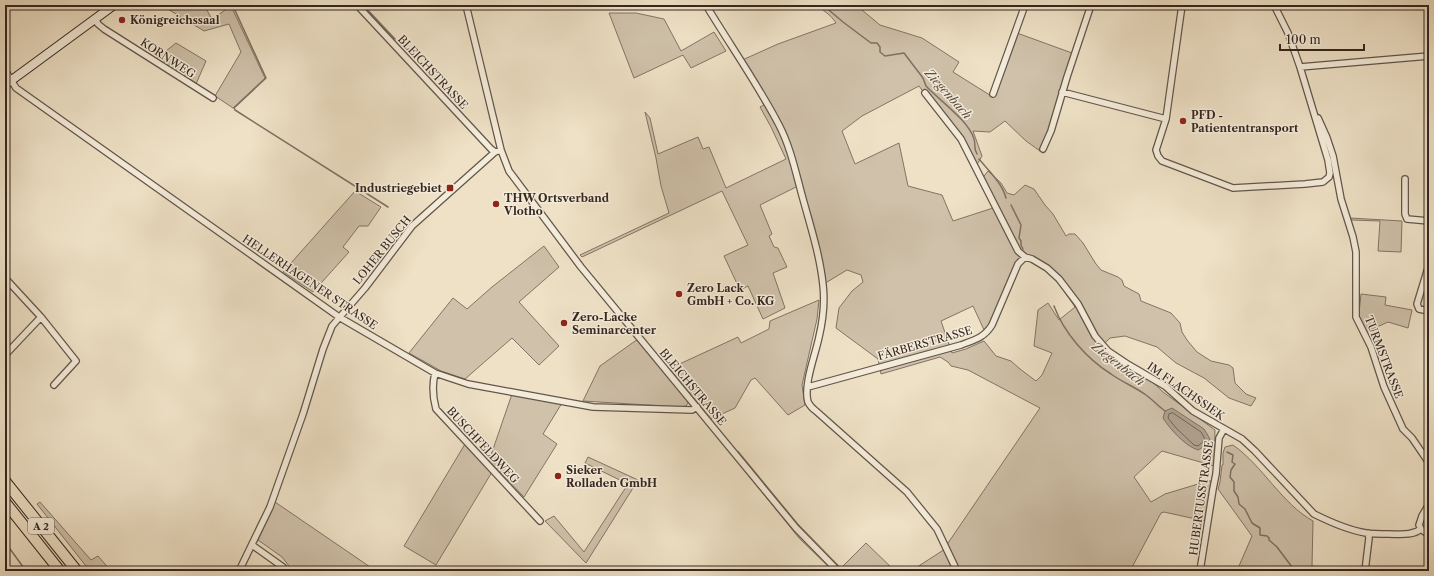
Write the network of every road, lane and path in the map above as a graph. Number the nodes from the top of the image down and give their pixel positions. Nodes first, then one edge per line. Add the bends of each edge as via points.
1 (114, 5) edge
2 (357, 5) edge
3 (466, 5) edge
4 (706, 5) edge
5 (1025, 5) edge
6 (1091, 5) edge
7 (1182, 5) edge
8 (1274, 5) edge
9 (95, 19) junction
10 (1429, 56) edge
11 (1300, 67) junction
12 (5, 70) edge
13 (8, 82) edge
14 (1062, 92) junction
15 (925, 93) dead end
16 (993, 94) dead end
17 (213, 98) dead end
18 (1312, 110) junction
19 (1166, 119) junction
20 (1043, 149) dead end
21 (498, 151) junction
22 (1406, 179) dead end
23 (1429, 221) edge
24 (1429, 245) edge
25 (1025, 257) junction
26 (5, 278) edge
27 (1429, 311) edge
28 (41, 317) junction
29 (339, 317) junction
30 (7, 353) dead end
31 (435, 373) junction
32 (54, 385) dead end
33 (808, 387) junction
34 (697, 407) junction
35 (1224, 429) junction
36 (1429, 463) edge
37 (5, 481) edge
38 (5, 502) edge
39 (1429, 504) edge
40 (540, 521) dead end
41 (1421, 529) junction
42 (1368, 533) junction
43 (1429, 535) edge
44 (252, 545) junction
45 (60, 571) edge
46 (77, 571) edge
47 (239, 571) edge
48 (287, 571) edge
49 (838, 571) edge
50 (957, 571) edge
51 (1200, 571) edge
52 (1365, 571) edge

1 - 9 street
2 - 21 street, BLEICHSTRASSE via 491,149
3 - 21 street
4 - 33 street via 778,124 796,170 817,252 824,294 823,317
5 - 16 street
6 - 14 street
7 - 19 street
8 - 11 street, TURMSTRASSE via 1288,33
9 - 13 street
9 - 17 street, KORNWEG via 104,29
10 - 11 street
11 - 18 street, TURMSTRASSE
12 - 13 street, HELLERHAGENER STRASSE
13 - 29 street, HELLERHAGENER STRASSE
14 - 19 street
14 - 20 street
15 - 25 street, IM FLACHSSIEK via 961,139 1018,251
18 - 19 street, TURMSTRASSE via 1330,173 1325,181 1305,184 1233,188 1162,161 1156,150
18 - 36 street, TURMSTRASSE via 1319,119 1331,150 1341,199 1353,236 1356,252 1356,317 1371,347 1384,387 1403,429
21 - 29 street, LOHER BUSCH via 412,226 365,288
21 - 34 street, BLEICHSTRASSE via 509,171 576,261
22 - 23 street via 1407,219
24 - 27 street via 1428,268 1418,304 1419,309
25 - 33 street, FÄRBERSTRASSE via 1018,264 992,325 984,336 961,345
25 - 35 street, IM FLACHSSIEK via 1047,268 1059,279 1078,304 1095,336 1108,351 1165,386 1193,411
26 - 28 street
28 - 30 street
28 - 32 street via 76,361
29 - 31 street, HELLERHAGENER STRASSE
29 - 44 street, LOHER BUSCH via 332,326 323,349 272,501
31 - 34 street, HELLERHAGENER STRASSE via 468,384 593,407 692,410
31 - 40 street, BUSCHFELDWEG via 433,396 436,409
33 - 50 street via 809,404 816,412 908,492 937,529
34 - 49 street, BLEICHSTRASSE via 796,528
35 - 42 street, IM FLACHSSIEK via 1242,439 1255,451 1314,514 1343,527
35 - 51 street, HUBERTUSSTRASSE via 1219,438 1216,474
37 - 46 highway, A 2
38 - 45 highway, A 2
39 - 41 street via 1420,522
41 - 42 street, IM FLACHSSIEK via 1408,534
41 - 43 street
42 - 52 street
44 - 47 street, LOHER BUSCH
44 - 48 street

